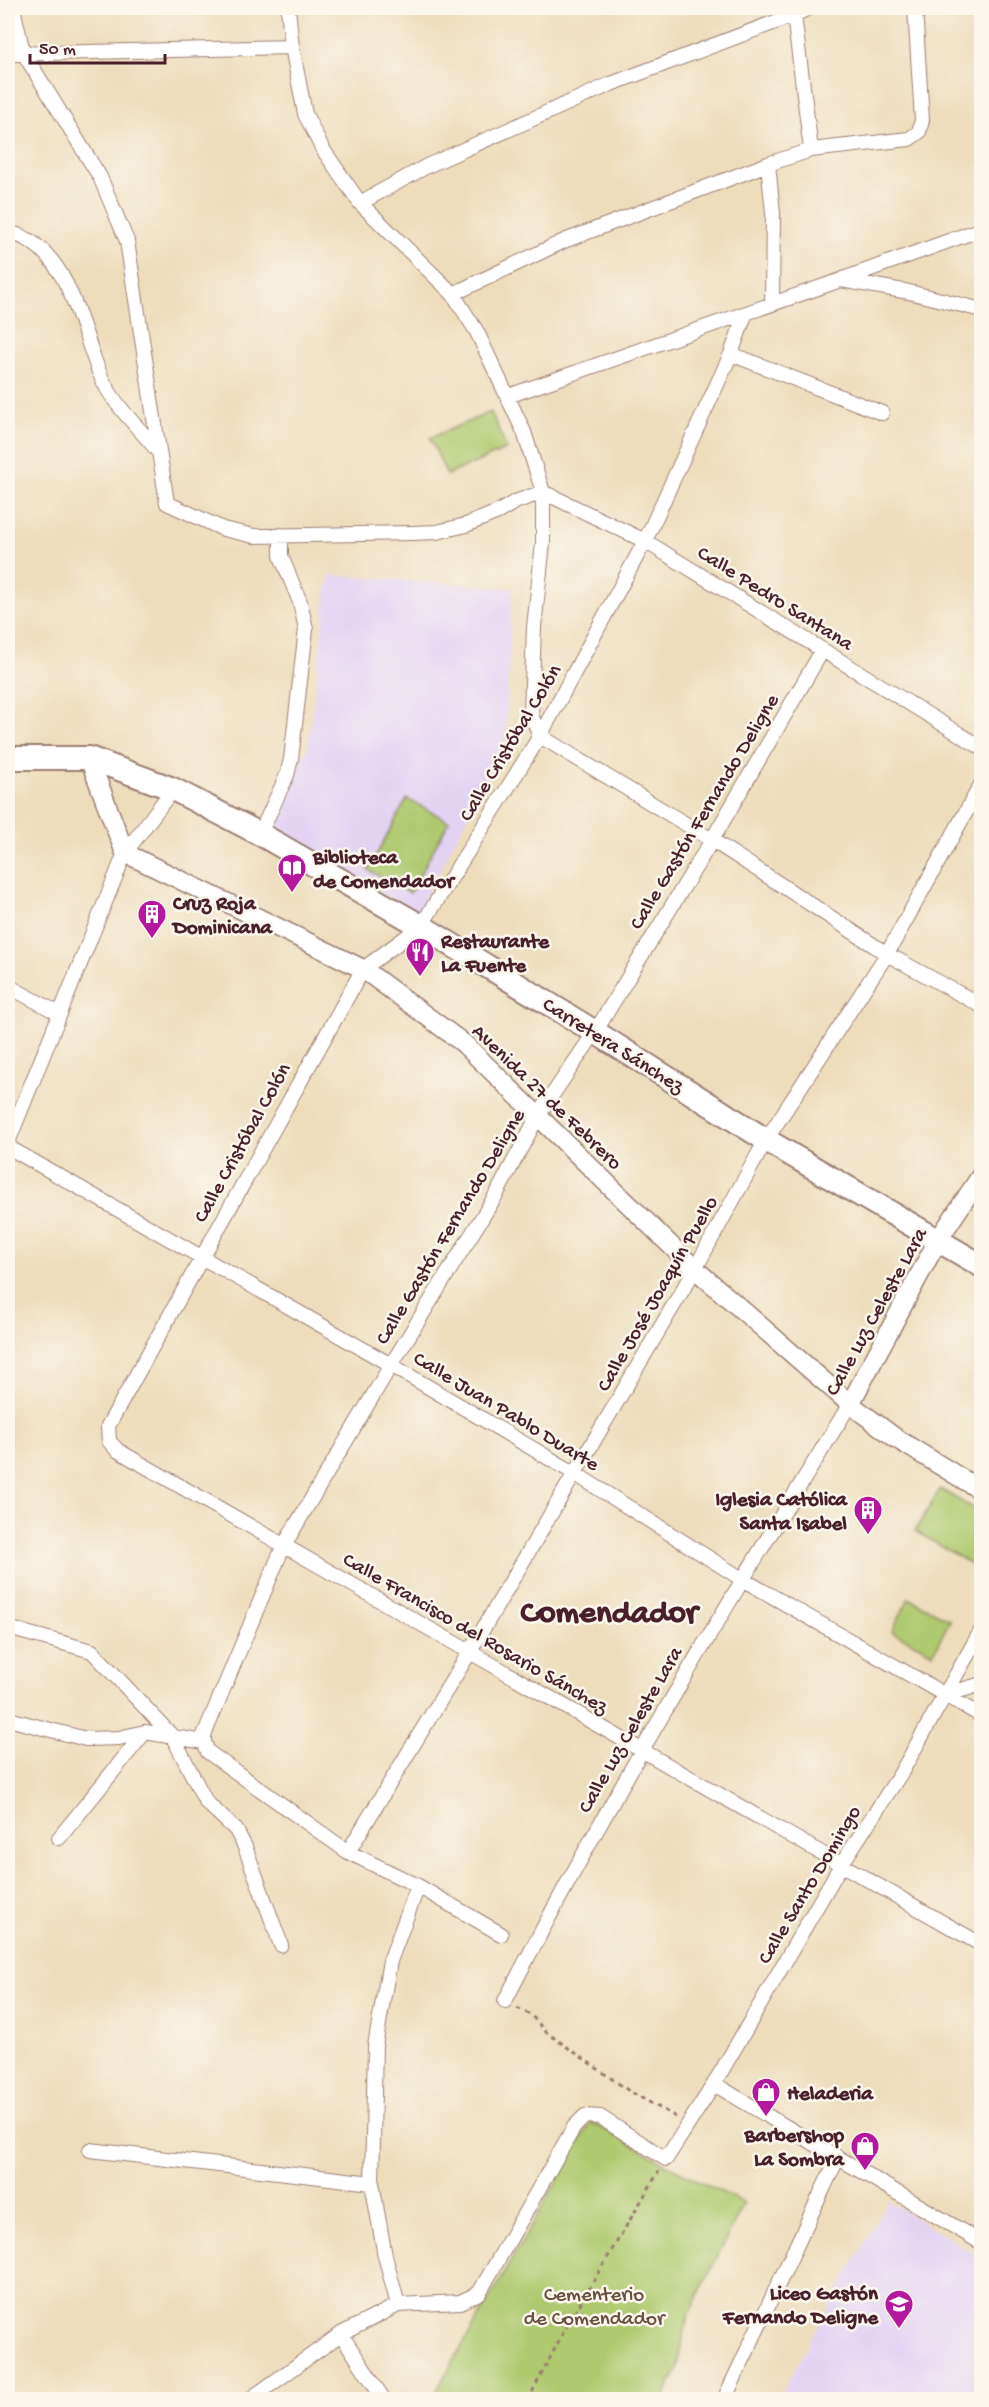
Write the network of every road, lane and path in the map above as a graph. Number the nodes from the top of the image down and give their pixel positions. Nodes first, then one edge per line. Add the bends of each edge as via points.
1 (12, 8) edge
2 (288, 8) edge
3 (809, 8) edge
4 (915, 8) edge
5 (794, 15) junction
6 (292, 47) junction
7 (23, 52) junction
8 (8, 54) edge
9 (811, 150) junction
10 (768, 164) junction
11 (360, 203) junction
12 (981, 229) edge
13 (8, 232) edge
14 (841, 280) junction
15 (453, 294) junction
16 (771, 302) junction
17 (981, 310) edge
18 (744, 315) junction
19 (731, 354) junction
20 (508, 396) junction
21 (882, 413) dead end
22 (158, 452) junction
23 (543, 492) junction
24 (281, 535) junction
25 (645, 541) junction
26 (822, 651) junction
27 (540, 736) junction
28 (981, 748) edge
29 (8, 758) edge
30 (89, 758) junction
31 (981, 783) edge
32 (173, 789) junction
33 (260, 834) junction
34 (712, 840) junction
35 (125, 853) junction
36 (421, 926) junction
37 (887, 954) junction
38 (363, 969) junction
39 (8, 986) edge
40 (981, 1006) edge
41 (60, 1014) junction
42 (595, 1032) junction
43 (538, 1116) junction
44 (766, 1140) junction
45 (8, 1144) edge
46 (981, 1174) edge
47 (938, 1240) junction
48 (201, 1257) junction
49 (981, 1266) edge
50 (695, 1269) junction
51 (391, 1365) junction
52 (850, 1404) junction
53 (109, 1441) joint
54 (574, 1473) junction
55 (981, 1491) edge
56 (283, 1547) junction
57 (742, 1579) junction
58 (8, 1628) edge
59 (981, 1629) edge
60 (469, 1653) junction
61 (981, 1684) edge
62 (945, 1695) junction
63 (981, 1716) edge
64 (8, 1719) edge
65 (145, 1732) junction
66 (173, 1737) junction
67 (204, 1742) junction
68 (641, 1751) junction
69 (59, 1838) dead end
70 (348, 1852) junction
71 (841, 1865) junction
72 (418, 1886) junction
73 (501, 1934) dead end
74 (281, 1945) dead end
75 (981, 1945) edge
76 (505, 2001) joint
77 (714, 2084) junction
78 (686, 2124) junction
79 (90, 2150) dead end
80 (838, 2157) junction
81 (666, 2159) junction
82 (372, 2183) junction
83 (981, 2242) edge
84 (398, 2305) junction
85 (341, 2334) junction
86 (249, 2400) edge
87 (384, 2400) edge
88 (528, 2400) edge
89 (724, 2400) edge

1 - 7 street
2 - 6 street
3 - 5 street
4 - 9 street via 922,120 919,132 909,139
5 - 9 street
5 - 11 street via 611,84 427,166
6 - 7 street
6 - 11 street via 305,114 322,148
7 - 8 street
7 - 22 street via 100,177 127,242
9 - 10 street
10 - 15 street via 564,241
10 - 16 street via 773,213
11 - 15 street
12 - 14 street
13 - 22 street via 21,235 52,261 69,290 111,395
14 - 16 street
14 - 17 street
15 - 20 street via 477,332
16 - 18 street
18 - 19 street, Calle Cristóbal Colón
18 - 20 street
19 - 21 street
19 - 25 street, Calle Cristóbal Colón
20 - 23 street via 525,432
22 - 24 street via 166,503 223,529 254,536
23 - 24 street via 466,525 437,532
23 - 25 street, Calle Pedro Santana
23 - 27 street via 531,716
24 - 33 street via 281,556 300,602 306,629 291,759
25 - 26 street, Calle Pedro Santana
25 - 27 street, Calle Cristóbal Colón
26 - 28 street, Calle Pedro Santana
26 - 34 street, Calle Gastón Fernando Deligne
27 - 34 street
27 - 36 street, Calle Cristóbal Colón
29 - 30 main road, Carretera Sánchez
30 - 32 main road, Carretera Sánchez
30 - 35 street
31 - 37 street, Calle José Joaquín Puello
32 - 33 main road, Carretera Sánchez
32 - 35 street
33 - 36 main road, Carretera Sánchez
34 - 37 street
34 - 42 street, Calle Gastón Fernando Deligne
35 - 38 street, Avenida 27 de Febrero
35 - 41 street
36 - 38 street, Calle Cristóbal Colón
36 - 42 main road, Carretera Sánchez
37 - 40 street
37 - 44 street, Calle José Joaquín Puello
38 - 43 street, Avenida 27 de Febrero via 463,1043
38 - 48 street, Calle Cristóbal Colón
39 - 41 street
41 - 45 street
42 - 43 street, Calle Gastón Fernando Deligne
42 - 44 main road, Carretera Sánchez
43 - 50 street, Avenida 27 de Febrero
43 - 51 street, Calle Gastón Fernando Deligne via 496,1195
44 - 47 main road, Carretera Sánchez
44 - 50 street, Calle José Joaquín Puello
45 - 48 street, Calle Juan Pablo Duarte
46 - 47 street, Calle Luz Celeste Lara
47 - 49 main road, Carretera Sánchez
47 - 52 street, Calle Luz Celeste Lara
48 - 51 street, Calle Juan Pablo Duarte
48 - 53 street, Calle Cristóbal Colón via 108,1426
50 - 52 street, Avenida 27 de Febrero
50 - 54 street, Calle José Joaquín Puello
51 - 54 street, Calle Juan Pablo Duarte
51 - 56 street, Calle Gastón Fernando Deligne
52 - 55 street, Avenida 27 de Febrero via 897,1439
52 - 57 street, Calle Luz Celeste Lara
53 - 56 street, Calle Francisco del Rosario Sánchez via 117,1450
54 - 57 street, Calle Juan Pablo Duarte
54 - 60 street, Calle José Joaquín Puello
56 - 60 street, Calle Francisco del Rosario Sánchez
56 - 67 street, Calle Gastón Fernando Deligne via 206,1726
57 - 62 street, Calle Juan Pablo Duarte
57 - 68 street, Calle Luz Celeste Lara
58 - 66 street via 92,1651
59 - 62 street, Calle Santo Domingo
60 - 68 street, Calle Francisco del Rosario Sánchez
60 - 70 street, Calle José Joaquín Puello
61 - 62 street
62 - 63 street, Calle Juan Pablo Duarte
62 - 71 street, Calle Santo Domingo via 901,1773
64 - 65 street via 86,1739
65 - 66 street
65 - 69 street
66 - 67 street
66 - 74 street via 206,1802 236,1830 245,1847
67 - 70 street via 208,1752
68 - 71 street, Calle Francisco del Rosario Sánchez
68 - 76 street, Calle Luz Celeste Lara
70 - 72 street
71 - 75 street, Calle Francisco del Rosario Sánchez
71 - 77 street, Calle Santo Domingo
72 - 73 street
72 - 82 street via 390,1961 375,2046
76 - 78 path via 531,2015 546,2032 629,2091
77 - 78 street, Calle Santo Domingo
77 - 80 street
78 - 81 street, Calle Santo Domingo
79 - 82 street
80 - 83 street
80 - 89 street
81 - 84 street via 600,2117 585,2116 574,2127 479,2293 460,2302
81 - 88 path via 565,2329
82 - 84 street
84 - 85 street
85 - 86 street
85 - 87 street

